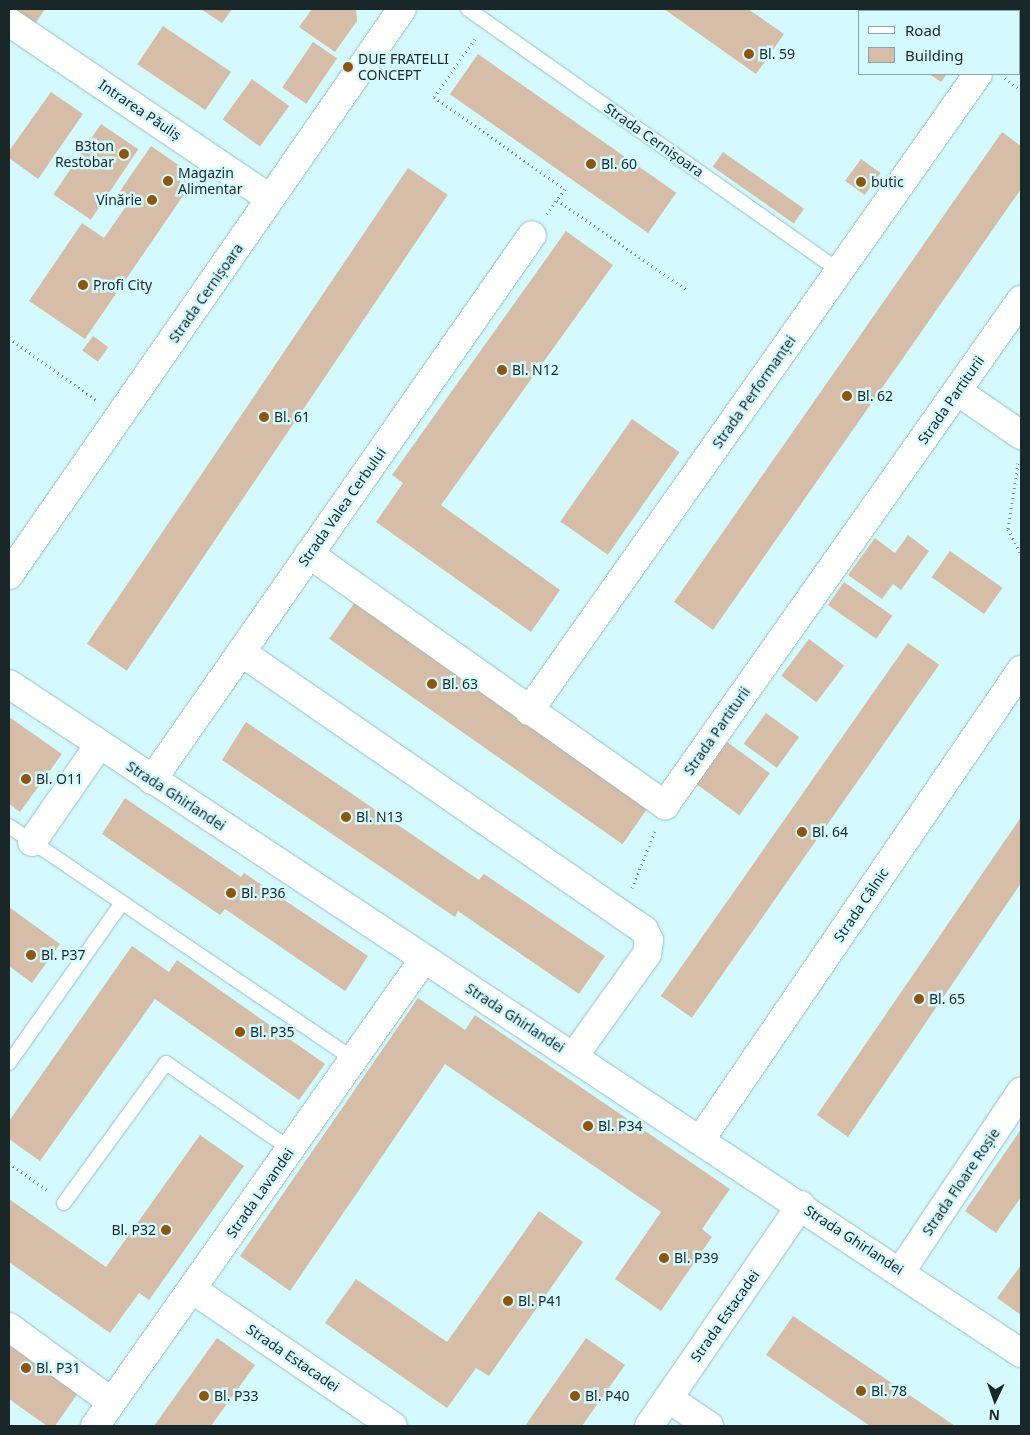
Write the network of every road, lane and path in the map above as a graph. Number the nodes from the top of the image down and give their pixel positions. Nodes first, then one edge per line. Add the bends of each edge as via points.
1 (402, 9) edge
2 (468, 9) edge
3 (9, 22) edge
4 (487, 22) junction
5 (977, 75) edge
6 (999, 75) edge
7 (1021, 90) edge
8 (565, 189) dead end
9 (270, 199) junction
10 (557, 200) dead end
11 (532, 235) dead end
12 (840, 271) junction
13 (687, 290) dead end
14 (1021, 300) edge
15 (9, 338) edge
16 (957, 391) junction
17 (120, 417) junction
18 (1020, 445) edge
19 (309, 554) junction
20 (1021, 554) edge
21 (9, 576) edge
22 (241, 652) junction
23 (1021, 670) edge
24 (9, 684) edge
25 (529, 710) junction
26 (99, 745) junction
27 (152, 780) junction
28 (665, 805) junction
29 (9, 826) edge
30 (32, 842) junction
31 (121, 904) junction
32 (622, 915) junction
33 (424, 959) junction
34 (574, 1056) junction
35 (353, 1059) junction
36 (9, 1063) edge
37 (1021, 1092) edge
38 (701, 1139) junction
39 (290, 1150) junction
40 (9, 1163) edge
41 (64, 1202) joint
42 (801, 1205) junction
43 (901, 1271) junction
44 (192, 1289) junction
45 (9, 1327) edge
46 (1021, 1354) edge
47 (668, 1398) junction
48 (112, 1402) junction
49 (95, 1426) edge
50 (393, 1426) edge
51 (649, 1426) edge
52 (710, 1426) edge

1 - 9 street, Strada Cernișoara
2 - 4 lane, Strada Cernișoara
3 - 9 street, Intrarea Păuliș
4 - 8 path via 434,97
4 - 12 lane, Strada Cernișoara
5 - 12 street, Strada Performanței
6 - 7 path
9 - 17 street, Strada Cernișoara
10 - 13 path
11 - 19 street, Strada Valea Cerbului
12 - 25 street, Strada Performanței
14 - 16 street, Strada Partiturii
15 - 17 path
16 - 18 street
16 - 28 street, Strada Partiturii
17 - 21 street, Strada Cernișoara
18 - 20 path via 1008,529
19 - 22 street, Strada Valea Cerbului
19 - 25 street
22 - 27 street, Strada Valea Cerbului
22 - 32 street
23 - 38 street, Strada Câlnic
24 - 26 street, Strada Ghirlandei
25 - 28 street
26 - 27 street, Strada Ghirlandei
26 - 30 street
27 - 33 street, Strada Ghirlandei
28 - 32 path
29 - 30 lane
30 - 31 lane
31 - 35 lane
31 - 36 lane
32 - 34 street via 644,930 649,940 647,954
33 - 34 street, Strada Ghirlandei
33 - 35 street, Strada Lavandei
34 - 38 street, Strada Ghirlandei
35 - 39 street, Strada Lavandei
37 - 43 street, Strada Floare Roșie
38 - 42 street, Strada Ghirlandei
39 - 41 lane via 166,1063
39 - 44 street, Strada Lavandei
40 - 41 path
42 - 43 street, Strada Ghirlandei
42 - 47 street, Strada Estacadei
43 - 46 street, Strada Ghirlandei
44 - 48 street, Strada Lavandei
44 - 50 street, Strada Estacadei
45 - 48 street
47 - 51 street, Strada Estacadei
47 - 52 street
48 - 49 street, Strada Lavandei

